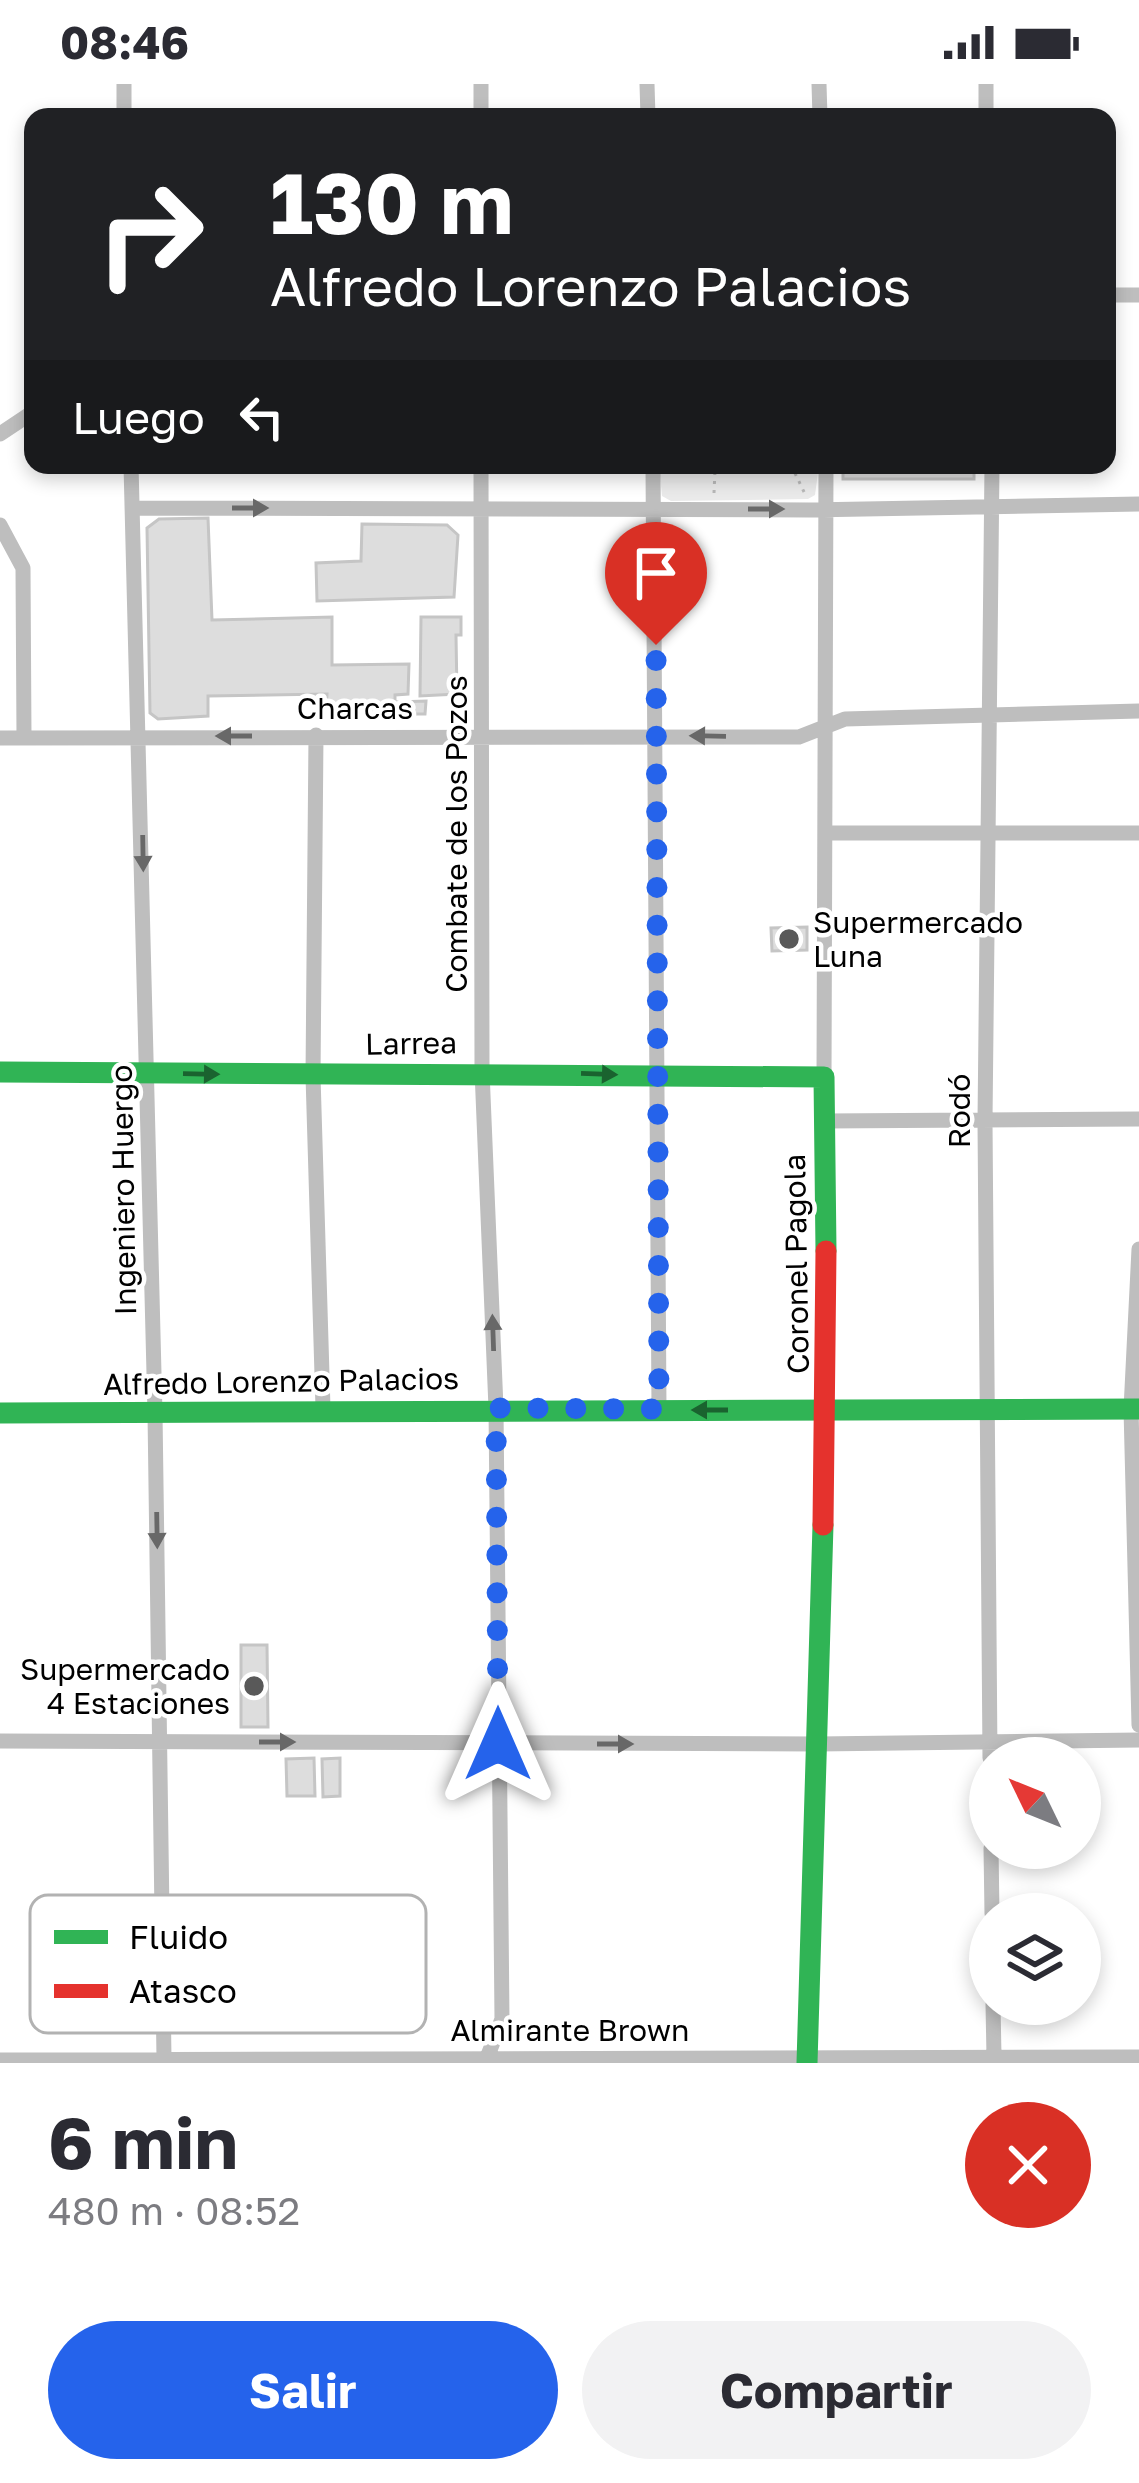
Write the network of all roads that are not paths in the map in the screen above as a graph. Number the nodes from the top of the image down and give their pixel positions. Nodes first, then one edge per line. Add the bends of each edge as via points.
1 (131, 474) edge
2 (481, 474) edge
3 (653, 474) edge
4 (826, 474) edge
5 (992, 474) edge
6 (1139, 504) edge
7 (993, 505) junction
8 (133, 508) junction
9 (481, 508) junction
10 (652, 509) junction
11 (826, 509) junction
12 (0, 525) edge
13 (1139, 711) edge
14 (988, 715) junction
15 (824, 728) junction
16 (316, 735) junction
17 (483, 735) junction
18 (141, 736) junction
19 (658, 736) junction
20 (24, 737) junction
21 (0, 738) edge
22 (988, 831) junction
23 (1139, 832) edge
24 (826, 833) junction
25 (482, 1071) junction
26 (0, 1072) edge
27 (147, 1073) junction
28 (313, 1076) junction
29 (661, 1076) junction
30 (824, 1077) junction
31 (1139, 1119) edge
32 (824, 1121) junction
33 (985, 1121) junction
34 (1139, 1249) edge
35 (323, 1408) junction
36 (496, 1408) junction
37 (659, 1409) junction
38 (989, 1409) junction
39 (1135, 1409) edge
40 (827, 1410) junction
41 (0, 1413) edge
42 (155, 1413) junction
43 (1138, 1639) edge
44 (1139, 1725) edge
45 (990, 1737) edge
46 (1139, 1740) edge
47 (0, 1741) edge
48 (160, 1741) junction
49 (1101, 1743) edge
50 (498, 1744) junction
51 (818, 1744) junction
52 (969, 1749) edge
53 (162, 1895) edge
54 (993, 2025) edge
55 (164, 2033) edge
56 (994, 2056) junction
57 (1139, 2057) edge
58 (164, 2059) junction
59 (487, 2059) edge
60 (0, 2060) edge
61 (143, 2060) edge
62 (807, 2061) edge

1 - 8 street, Ingeniero Huergo
2 - 9 street, Combate de los Pozos
3 - 10 street
4 - 11 street, Coronel Pagola
5 - 7 street, Rodó
6 - 7 street
7 - 11 street
7 - 14 street, Rodó
8 -> 9 street
8 - 18 street, Ingeniero Huergo
9 - 10 street
9 - 17 street, Combate de los Pozos
10 -> 11 street
10 - 19 street
11 - 15 street, Coronel Pagola
12 - 20 street via 23,568
13 - 14 street, Charcas
14 - 15 street, Charcas via 845,719
14 - 22 street, Rodó
15 -> 19 street, Charcas via 799,737
15 - 24 street, Coronel Pagola
16 - 17 street, Charcas
16 -> 18 street, Charcas
16 - 28 street
17 - 19 street, Charcas
17 - 25 street, Combate de los Pozos
18 - 20 street, Charcas
18 -> 27 street, Ingeniero Huergo
19 - 29 street
20 - 21 street, Charcas
22 - 23 street
22 - 24 street
22 - 33 street, Rodó
24 - 30 street, Coronel Pagola
25 - 28 street, Larrea
25 -> 29 street, Larrea
36 -> 25 street, Combate de los Pozos
26 - 27 street, Larrea
27 -> 28 street, Larrea
27 - 42 street, Ingeniero Huergo
28 - 35 street
29 - 30 street, Larrea
29 - 37 street
30 - 32 street, Coronel Pagola
31 - 33 street
32 - 33 street
32 - 40 street, Coronel Pagola
33 - 38 street, Rodó
34 - 39 street
35 - 36 street, Alfredo Lorenzo Palacios
35 - 42 street, Alfredo Lorenzo Palacios
36 - 37 street, Alfredo Lorenzo Palacios
36 - 50 street, Combate de los Pozos
40 -> 37 street, Alfredo Lorenzo Palacios
38 - 39 street, Alfredo Lorenzo Palacios
38 - 40 street, Alfredo Lorenzo Palacios
38 - 45 street, Rodó
39 - 43 street
40 - 51 street, Coronel Pagola
41 - 42 street, Alfredo Lorenzo Palacios
42 -> 48 street, Ingeniero Huergo
43 - 44 street
46 - 49 street
47 - 48 street
48 -> 50 street
48 - 53 street, Ingeniero Huergo
50 -> 51 street
50 - 59 street, Combate de los Pozos via 502,2019
51 - 52 street
51 - 62 street, Coronel Pagola
54 - 56 street
55 - 58 street, Ingeniero Huergo
56 - 57 street, Almirante Brown
56 - 62 street, Almirante Brown
58 - 59 street, Almirante Brown
58 - 61 street, Almirante Brown
59 - 62 street, Almirante Brown
60 - 61 street, Almirante Brown

